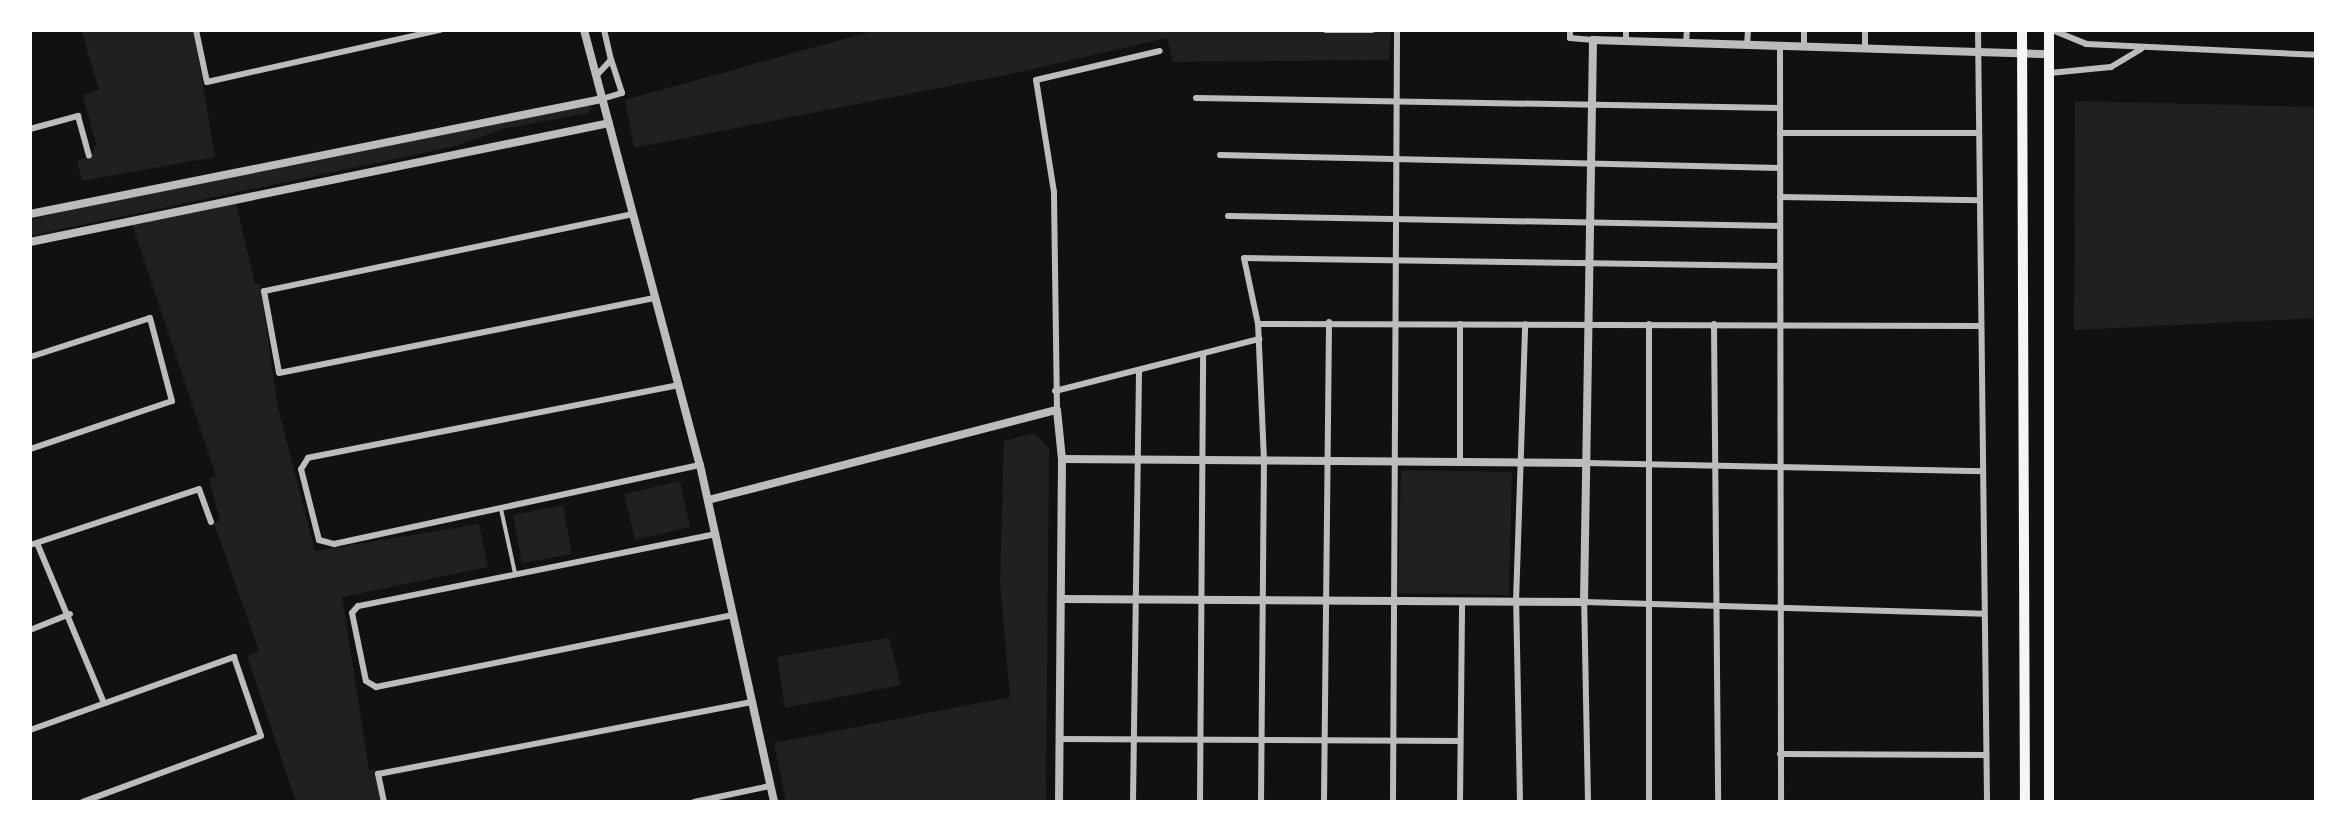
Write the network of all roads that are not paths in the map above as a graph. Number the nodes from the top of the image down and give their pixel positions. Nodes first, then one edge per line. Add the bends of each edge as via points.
1 (196, 30) edge
2 (440, 30) edge
3 (584, 30) edge
4 (604, 30) edge
5 (1326, 30) edge
6 (1372, 30) edge
7 (1398, 30) edge
8 (1570, 30) edge
9 (1626, 30) edge
10 (1686, 30) edge
11 (1748, 30) edge
12 (1804, 30) edge
13 (1865, 30) edge
14 (1978, 30) edge
15 (2022, 30) edge
16 (2051, 30) edge
17 (1593, 40) junction
18 (1626, 41) junction
19 (1686, 43) junction
20 (1748, 44) junction
21 (1780, 46) junction
22 (1804, 46) junction
23 (2146, 47) junction
24 (1865, 48) junction
25 (1160, 50) dead end
26 (1978, 52) junction
27 (2021, 53) junction
28 (2049, 54) junction
29 (2316, 55) edge
30 (611, 60) junction
31 (2049, 73) junction
32 (596, 76) junction
33 (602, 98) junction
34 (1196, 98) dead end
35 (1398, 103) junction
36 (1592, 105) junction
37 (1780, 108) junction
38 (609, 123) junction
39 (30, 129) edge
40 (1780, 133) junction
41 (1980, 133) junction
42 (1220, 155) dead end
43 (89, 156) dead end
44 (1397, 161) junction
45 (1591, 162) junction
46 (1780, 168) junction
47 (1780, 197) junction
48 (1980, 200) junction
49 (30, 214) edge
50 (633, 214) junction
51 (1228, 216) dead end
52 (1396, 217) junction
53 (1590, 223) junction
54 (1780, 226) junction
55 (30, 242) edge
56 (1396, 260) junction
57 (1589, 263) junction
58 (1780, 266) junction
59 (656, 298) junction
60 (1329, 322) junction
61 (1460, 323) junction
62 (1258, 324) junction
63 (1396, 324) junction
64 (1524, 324) junction
65 (1588, 324) junction
66 (1649, 324) junction
67 (1714, 324) junction
68 (1780, 325) junction
69 (1982, 326) junction
70 (1259, 339) junction
71 (1203, 354) junction
72 (30, 357) edge
73 (1139, 370) junction
74 (679, 385) junction
75 (1055, 391) junction
76 (1057, 410) junction
77 (30, 449) edge
78 (1062, 459) junction
79 (1138, 459) junction
80 (1202, 460) junction
81 (1264, 460) junction
82 (1328, 461) junction
83 (1395, 462) junction
84 (1460, 462) junction
85 (1522, 463) junction
86 (1586, 464) junction
87 (1649, 464) junction
88 (1715, 464) junction
89 (700, 465) junction
90 (1780, 465) junction
91 (1983, 471) junction
92 (708, 500) junction
93 (501, 508) junction
94 (210, 522) dead end
95 (716, 534) junction
96 (34, 544) edge
97 (515, 573) junction
98 (1061, 599) junction
99 (1136, 600) junction
100 (1202, 600) junction
101 (1263, 600) junction
102 (1327, 601) junction
103 (1394, 601) junction
104 (1462, 602) junction
105 (1516, 602) junction
106 (1584, 602) junction
107 (1649, 602) junction
108 (1716, 605) junction
109 (1780, 610) junction
110 (70, 614) junction
111 (734, 614) junction
112 (1984, 614) junction
113 (30, 630) edge
114 (753, 702) junction
115 (104, 703) junction
116 (30, 730) edge
117 (1060, 739) junction
118 (1135, 739) junction
119 (1201, 740) junction
120 (1262, 740) junction
121 (1326, 740) junction
122 (1394, 740) junction
123 (1460, 741) junction
124 (1780, 754) junction
125 (1986, 755) junction
126 (770, 786) junction
127 (84, 802) edge
128 (384, 802) edge
129 (694, 802) edge
130 (774, 802) edge
131 (1059, 802) edge
132 (1134, 802) edge
133 (1200, 802) edge
134 (1260, 802) edge
135 (1324, 802) edge
136 (1393, 802) edge
137 (1460, 802) edge
138 (1520, 802) edge
139 (1588, 802) edge
140 (1649, 802) edge
141 (1718, 802) edge
142 (1780, 802) edge
143 (1987, 802) edge
144 (2025, 802) edge
145 (2049, 802) edge

1 - 2 street via 207,82
3 - 32 street
4 - 30 street
5 - 6 street
7 - 35 street
8 - 17 street via 1570,38
9 - 18 street
10 - 19 street
11 - 20 street
12 - 22 street
13 - 24 street
14 - 26 street
15 - 27 main road
16 - 23 street via 2079,42
16 - 28 main road
17 - 18 street
17 - 36 street
18 - 19 street
19 - 20 street
20 - 21 street
21 - 22 street
21 - 37 street
22 - 24 street
23 - 29 street
23 - 31 street via 2111,67
24 - 26 street
25 - 75 street via 1036,80 1054,192
26 - 27 street
26 - 41 street
27 - 28 street
27 - 144 main road
28 - 31 main road
30 - 32 street
30 - 33 street via 622,93
31 - 145 main road
32 - 33 street
33 - 38 street
33 - 49 street
34 - 35 street
35 - 36 street
35 - 44 street
36 - 37 street
36 - 45 street
37 - 40 street
38 - 50 street
38 - 55 street
39 - 43 street via 78,116
40 - 41 street
40 - 46 street
41 - 48 street
42 - 44 street
44 - 45 street
44 - 52 street
45 - 46 street
45 - 53 street
46 - 47 street
47 - 48 street
47 - 54 street
48 - 69 street
50 - 59 street
50 - 59 street via 264,291 279,373
51 - 52 street
52 - 53 street
52 - 56 street
53 - 54 street
53 - 57 street
54 - 58 street
56 - 57 street
56 - 62 street via 1244,258
56 - 63 street
57 - 58 street
57 - 65 street
58 - 68 street
59 - 74 street
60 - 62 street
60 - 63 street
60 - 82 street
61 - 63 street
61 - 64 street
61 - 84 street
62 - 70 street
63 - 83 street
64 - 65 street
64 - 85 street
65 - 66 street
65 - 86 street
66 - 67 street
66 - 87 street
67 - 68 street
67 - 88 street
68 - 69 street
68 - 90 street
69 - 91 street
70 - 71 street
70 - 81 street
71 - 73 street
71 - 80 street
72 - 77 street via 150,318 172,401
73 - 75 street
73 - 79 street
74 - 89 street
74 - 93 street via 302,461 320,540 334,544
75 - 76 street
76 - 78 street
76 - 92 street
78 - 79 street
78 - 98 street
79 - 80 street
79 - 99 street
80 - 81 street
80 - 100 street
81 - 82 street
81 - 101 street
82 - 83 street
82 - 102 street
83 - 84 street
83 - 103 street
84 - 85 street
85 - 86 street
85 - 105 street
86 - 87 street
86 - 106 street
87 - 88 street
87 - 107 street
88 - 90 street
88 - 108 street
89 - 92 street
89 - 93 street
90 - 91 street
90 - 109 street
91 - 112 street
92 - 95 street
93 - 97 lane
94 - 96 street via 199,489
95 - 97 street
95 - 111 street
96 - 110 street
97 - 111 street via 355,608 372,686
98 - 99 street
98 - 117 street
99 - 100 street
99 - 118 street
100 - 101 street
100 - 119 street
101 - 102 street
101 - 120 street
102 - 103 street
102 - 121 street
103 - 104 street
103 - 122 street
104 - 105 street
104 - 123 street
105 - 106 street
105 - 138 street
106 - 107 street
106 - 139 street
107 - 108 street
107 - 140 street
108 - 109 street
108 - 141 street
109 - 112 street
109 - 124 street
110 - 113 street
110 - 115 street
111 - 114 street
112 - 125 street
114 - 126 street
114 - 128 street via 378,774
115 - 116 street
115 - 127 street via 234,657 261,736
117 - 118 street
117 - 131 street
118 - 119 street
118 - 132 street
119 - 120 street
119 - 133 street
120 - 121 street
120 - 134 street
121 - 122 street
121 - 135 street
122 - 123 street
122 - 136 street
123 - 137 street
124 - 125 street
124 - 142 street
125 - 143 street
126 - 129 street
126 - 130 street

